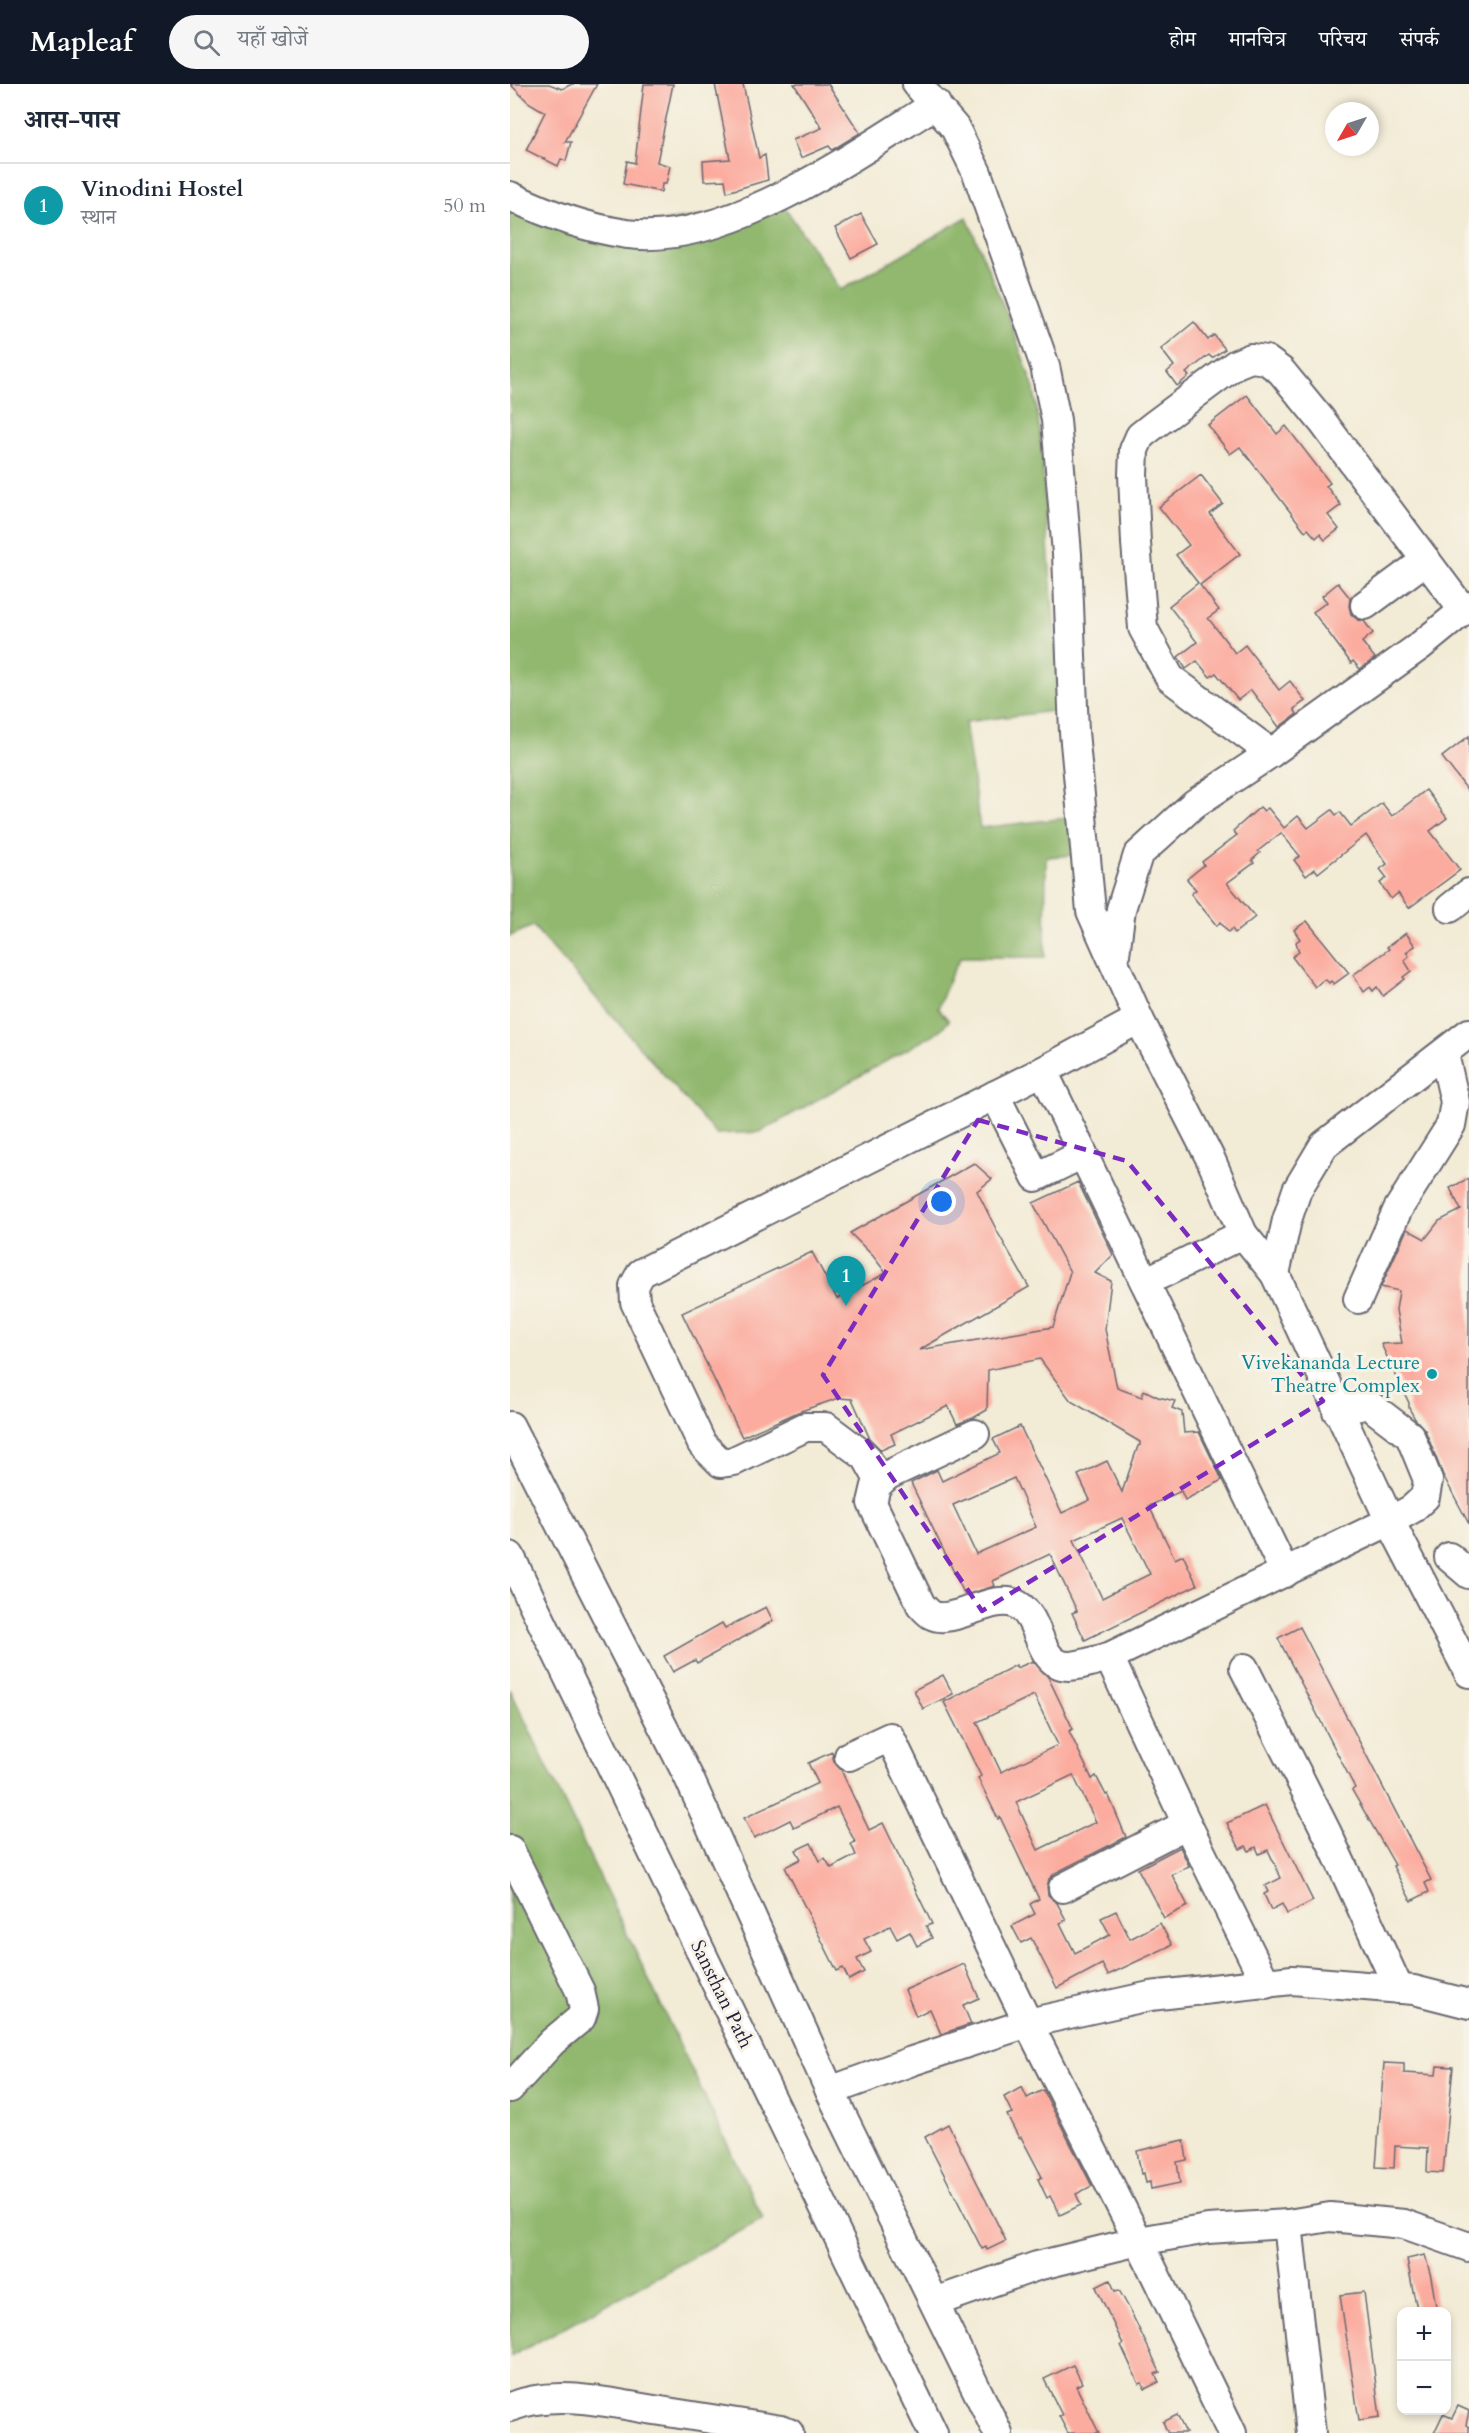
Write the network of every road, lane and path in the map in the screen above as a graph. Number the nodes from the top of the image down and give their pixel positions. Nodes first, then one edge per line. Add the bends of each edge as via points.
1 (917, 84) edge
2 (936, 104) junction
3 (510, 196) edge
4 (1426, 560) junction
5 (1365, 605) dead end
6 (1466, 608) edge
7 (1271, 753) junction
8 (1114, 962) junction
9 (1139, 1019) junction
10 (1469, 1033) edge
11 (1444, 1054) junction
12 (1043, 1071) junction
13 (995, 1095) junction
14 (1083, 1154) junction
15 (1243, 1234) junction
16 (1275, 1275) junction
17 (1145, 1282) junction
18 (1358, 1299) dead end
19 (1337, 1411) junction
20 (510, 1426) edge
21 (975, 1434) dead end
22 (880, 1482) junction
23 (1390, 1521) junction
24 (510, 1556) edge
25 (1286, 1573) junction
26 (1109, 1657) junction
27 (1244, 1668) dead end
28 (1469, 1673) edge
29 (849, 1756) dead end
30 (1187, 1824) junction
31 (510, 1850) edge
32 (1063, 1888) dead end
33 (1266, 1984) junction
34 (1399, 1989) junction
35 (1469, 2004) edge
36 (1028, 2023) junction
37 (510, 2088) edge
38 (830, 2091) junction
39 (1288, 2224) junction
40 (1139, 2241) junction
41 (1469, 2247) edge
42 (935, 2302) junction
43 (510, 2407) edge
44 (789, 2433) edge
45 (933, 2433) edge
46 (998, 2433) edge
47 (1232, 2433) edge
48 (1311, 2433) edge

1 - 2 street
2 - 3 street via 818,178 763,206 671,233 627,234 578,223
2 - 8 street via 955,128 977,173 1045,366 1056,420 1074,732 1091,911
4 - 5 street
4 - 6 street
4 - 7 street via 1322,421 1281,371 1266,360 1251,358 1236,364 1140,436 1134,450 1133,475 1143,628 1170,678
6 - 7 street via 1420,646
7 - 8 street via 1194,804 1138,855 1121,909
8 - 9 street
9 - 12 street
9 - 15 street via 1211,1160
10 - 11 street
11 - 16 street via 1324,1145 1297,1190
11 - 18 street via 1455,1102 1451,1125 1398,1209
12 - 13 street
12 - 14 street
13 - 14 street via 1036,1177
13 - 22 street via 641,1274 634,1286 635,1302 702,1444 721,1463 734,1461 804,1427 826,1427 866,1456
14 - 17 street
15 - 16 street
15 - 17 street
16 - 19 street
17 - 25 street
19 - 23 street
19 - 23 street via 1368,1404 1410,1436 1428,1480 1425,1497
20 - 38 street via 689,1778
21 - 22 street
22 - 26 street via 872,1503 921,1605 932,1615 942,1617 999,1602 1017,1604 1033,1619 1048,1657 1059,1665
23 - 25 street
23 - 28 street
24 - 45 street, Sansthan Path
25 - 26 street
26 - 30 street
27 - 34 street
29 - 36 street via 887,1730
30 - 32 street
30 - 33 street
31 - 37 street via 580,1990 584,2009 582,2018 552,2042
33 - 34 street via 1292,1980
33 - 36 street via 1150,1996
34 - 35 street
36 - 38 street
36 - 40 street
38 - 42 street
39 - 40 street via 1208,2229
39 - 41 street via 1330,2217 1404,2224
39 - 48 street
40 - 42 street via 1037,2266
40 - 47 street
42 - 46 street
43 - 44 street via 550,2399 590,2400

